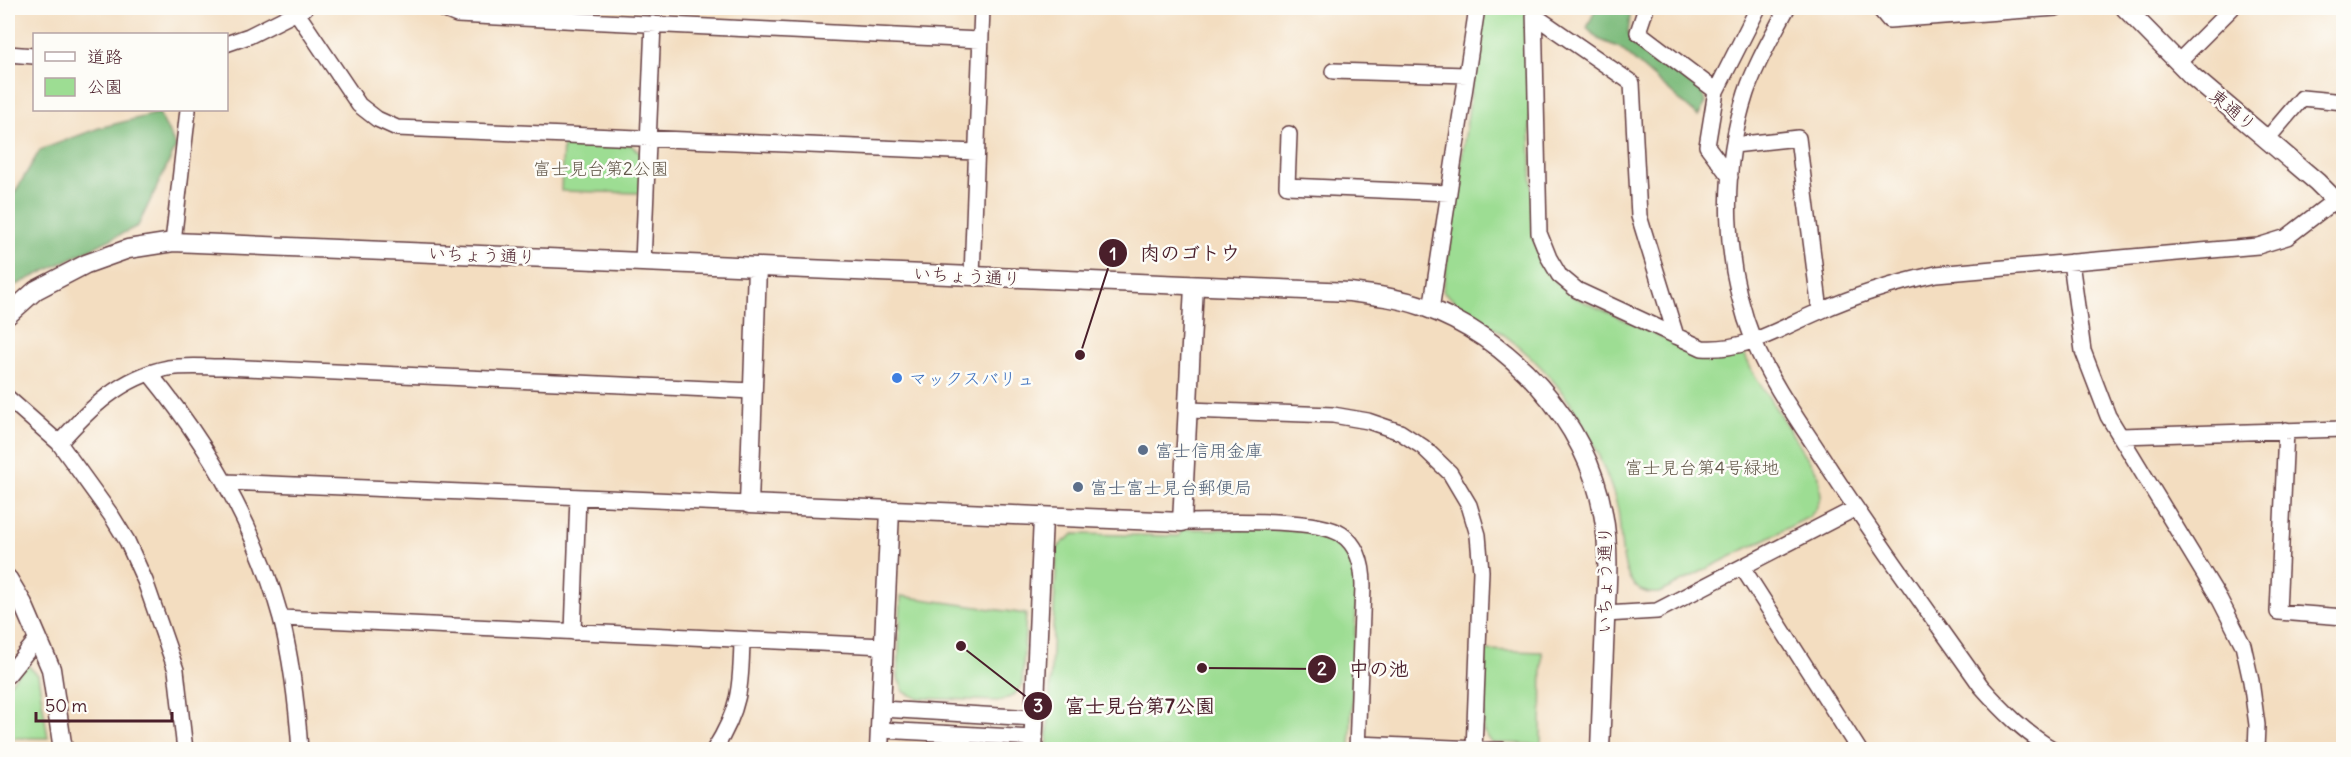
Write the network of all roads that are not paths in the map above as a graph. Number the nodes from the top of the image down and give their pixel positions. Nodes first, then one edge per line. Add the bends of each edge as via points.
1 (440, 8) edge
2 (982, 8) edge
3 (1477, 8) edge
4 (1646, 8) edge
5 (1758, 8) edge
6 (1787, 8) edge
7 (1879, 8) edge
8 (2056, 8) edge
9 (2125, 8) edge
10 (2232, 8) edge
11 (301, 10) edge
12 (1535, 12) edge
13 (653, 24) junction
14 (980, 40) junction
15 (228, 43) edge
16 (8, 54) edge
17 (33, 56) edge
18 (2178, 62) junction
19 (1333, 71) dead end
20 (1467, 75) junction
21 (1716, 91) junction
22 (2343, 102) edge
23 (188, 111) edge
24 (1289, 134) dead end
25 (648, 139) junction
26 (2267, 139) junction
27 (1734, 145) junction
28 (976, 152) junction
29 (1730, 177) junction
30 (1449, 193) junction
31 (2339, 204) edge
32 (173, 242) junction
33 (643, 262) junction
34 (2071, 262) junction
35 (757, 267) junction
36 (972, 276) junction
37 (1194, 286) junction
38 (1431, 310) junction
39 (1820, 311) junction
40 (8, 315) edge
41 (1676, 336) junction
42 (1754, 342) junction
43 (150, 374) junction
44 (753, 391) junction
45 (8, 398) edge
46 (1188, 410) junction
47 (2343, 429) edge
48 (2286, 430) junction
49 (2121, 436) junction
50 (59, 443) junction
51 (226, 482) junction
52 (579, 497) junction
53 (749, 504) junction
54 (1856, 508) junction
55 (890, 511) junction
56 (1043, 517) junction
57 (1182, 522) junction
58 (1742, 567) junction
59 (8, 579) edge
60 (1605, 614) junction
61 (2343, 617) edge
62 (281, 618) junction
63 (573, 632) junction
64 (38, 638) junction
65 (742, 639) junction
66 (884, 646) junction
67 (8, 675) edge
68 (882, 708) junction
69 (1035, 718) junction
70 (880, 730) junction
71 (1033, 744) edge
72 (1357, 747) edge
73 (1474, 749) edge
74 (63, 750) edge
75 (185, 750) edge
76 (300, 750) edge
77 (714, 750) edge
78 (879, 750) edge
79 (1502, 750) edge
80 (1600, 750) edge
81 (1859, 750) edge
82 (2054, 750) edge
83 (2256, 750) edge

1 - 13 street via 457,15
2 - 14 street
3 - 20 street
4 - 21 street via 1638,32
5 - 21 street
6 - 27 street via 1746,93
7 - 8 street via 1890,20
9 - 18 street, 東通り
10 - 18 street
11 - 15 street
11 - 25 street via 359,105 397,128
12 - 41 street via 1632,83 1639,216
12 - 41 street via 1539,234 1549,258 1558,275 1577,290
13 - 14 street
13 - 25 street
14 - 28 street
16 - 17 street
18 - 26 street, 東通り
19 - 20 street
20 - 30 street
21 - 29 street via 1707,146
22 - 26 street via 2302,98
23 - 32 street
24 - 30 street via 1287,186
25 - 28 street
25 - 33 street
26 - 31 street, 東通り
27 - 29 street
27 - 39 street via 1798,138
28 - 36 street
29 - 42 street via 1731,258
30 - 38 street
31 - 34 street via 2287,237 2258,246
32 - 33 street, いちょう通り
32 - 40 street, いちょう通り via 128,249 86,264 36,290
33 - 35 street, いちょう通り
34 - 39 street via 1936,274 1892,283
34 - 49 street via 2083,351 2108,416
35 - 36 street, いちょう通り
35 - 44 street
36 - 37 street, いちょう通り
37 - 38 street, いちょう通り via 1360,293
37 - 46 street
38 - 60 street, いちょう通り via 1471,330 1511,358 1541,387 1571,430 1594,478 1603,513 1608,575
39 - 42 street
41 - 42 street via 1709,349
42 - 54 street via 1774,381
43 - 44 street via 169,368 224,367
43 - 50 street via 102,398
43 - 51 street via 177,407
44 - 53 street
45 - 50 street
46 - 57 street
46 - 73 street via 1333,415 1368,421 1400,432 1424,447 1450,473 1468,505 1478,535 1481,572
47 - 48 street
48 - 49 street
48 - 61 street via 2278,612
49 - 83 street via 2243,645 2257,724
50 - 75 street via 111,515 145,581 176,669
51 - 52 street
51 - 62 street via 259,555
52 - 53 street
52 - 63 street
53 - 55 street
54 - 58 street
54 - 82 street via 1981,686 2004,712
55 - 56 street
55 - 66 street
56 - 57 street
56 - 69 street
57 - 72 street via 1311,524 1342,534 1357,551 1363,565 1364,586
58 - 60 street via 1657,610
58 - 81 street
59 - 64 street
60 - 80 street, いちょう通り
62 - 63 street
62 - 76 street
63 - 65 street
64 - 67 street
64 - 74 street via 51,669
65 - 66 street
65 - 77 street via 740,690 734,712
66 - 68 street
68 - 69 street
68 - 70 street
69 - 71 street
70 - 71 street
70 - 78 street
72 - 73 street
73 - 79 street

